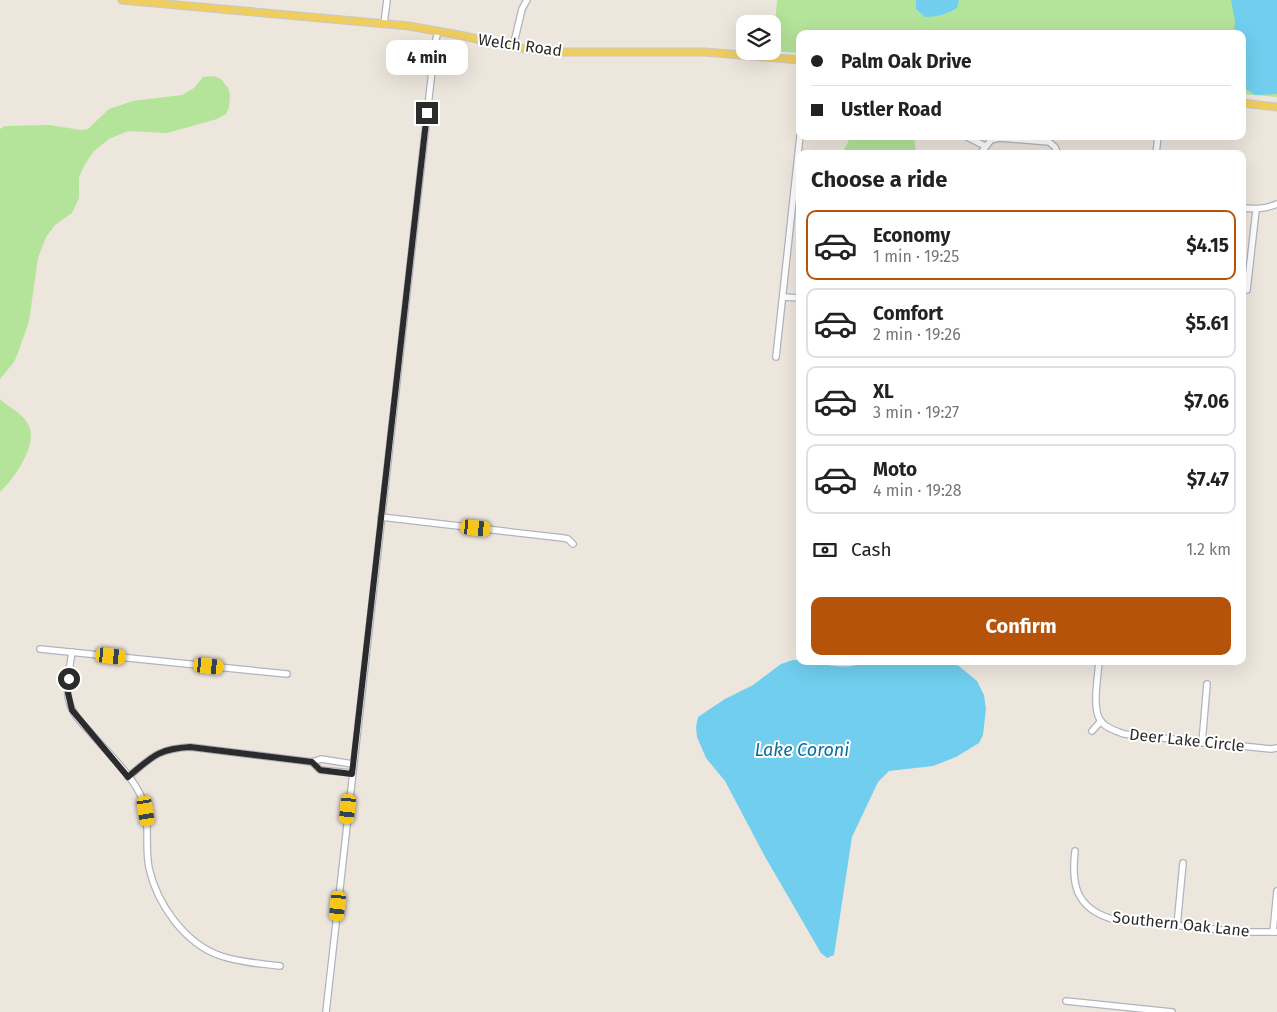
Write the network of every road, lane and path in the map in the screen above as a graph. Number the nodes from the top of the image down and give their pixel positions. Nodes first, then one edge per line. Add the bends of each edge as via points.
1 (122, 0) edge
2 (387, 0) edge
3 (528, 0) edge
4 (384, 24) junction
5 (438, 30) junction
6 (513, 47) junction
7 (796, 60) edge
8 (1246, 104) edge
9 (1277, 107) edge
10 (973, 140) edge
11 (991, 140) edge
12 (1038, 140) edge
13 (985, 146) junction
14 (982, 150) edge
15 (1056, 150) edge
16 (796, 174) edge
17 (1277, 204) edge
18 (1246, 209) edge
19 (1256, 210) junction
20 (1247, 290) dead end
21 (783, 297) junction
22 (796, 298) edge
23 (776, 357) dead end
24 (381, 517) junction
25 (573, 544) dead end
26 (40, 649) dead end
27 (72, 652) junction
28 (1099, 665) edge
29 (287, 674) dead end
30 (1207, 684) dead end
31 (1101, 721) junction
32 (1092, 731) dead end
33 (1202, 742) junction
34 (1277, 748) edge
35 (332, 761) junction
36 (312, 762) junction
37 (353, 764) junction
38 (331, 771) junction
39 (352, 774) junction
40 (128, 777) junction
41 (1075, 851) dead end
42 (1183, 863) dead end
43 (1277, 891) edge
44 (1177, 926) junction
45 (1275, 932) edge
46 (280, 966) dead end
47 (1066, 1001) dead end
48 (326, 1012) edge
49 (1172, 1012) edge

1 - 4 main road, Welch Road
2 - 4 street
3 - 6 street via 522,9
4 - 5 main road, Welch Road
5 - 6 main road, Welch Road
5 - 24 street
6 - 7 main road, Welch Road via 552,52 706,52
8 - 9 main road
10 - 13 street
11 - 13 street
12 - 15 street via 1049,142
13 - 14 street
16 - 21 street
17 - 19 street
18 - 19 street
19 - 20 street
21 - 22 street
21 - 23 street
24 - 25 street via 563,538
24 - 37 street
26 - 27 street
27 - 29 street
27 - 40 street via 68,693 72,710
28 - 31 street via 1096,708
30 - 33 street
31 - 32 street
31 - 33 street, Deer Lake Circle via 1110,729 1124,734
33 - 34 street, Deer Lake Circle
35 - 36 street via 321,759
35 - 37 street
35 - 38 street
36 - 38 street via 320,770
36 - 40 street via 190,747 172,748 160,752
37 - 39 street
38 - 39 street
39 - 48 street
40 - 46 street via 140,793 146,811 149,868 171,917 203,947 219,955
41 - 44 street, Southern Oak Lane via 1076,888 1088,908 1112,919
42 - 44 street
43 - 45 street
44 - 45 street, Southern Oak Lane
47 - 49 street

